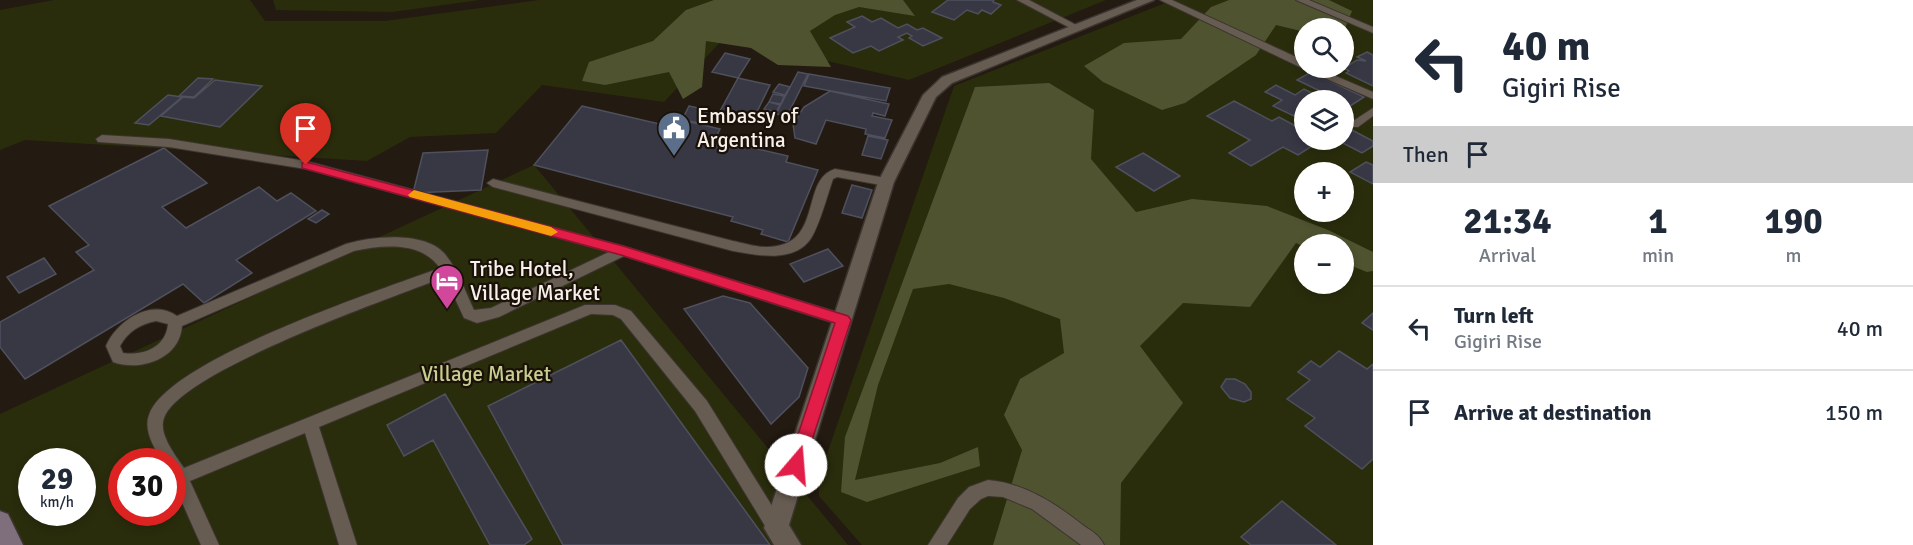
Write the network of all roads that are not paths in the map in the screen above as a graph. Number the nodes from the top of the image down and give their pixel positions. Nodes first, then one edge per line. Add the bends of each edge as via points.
1 (1022, 0) edge
2 (1148, 0) edge
3 (1165, 0) edge
4 (1301, 0) edge
5 (1077, 28) junction
6 (1373, 30) edge
7 (1294, 60) edge
8 (1332, 78) edge
9 (1373, 96) edge
10 (1373, 111) edge
11 (1354, 125) dead end
12 (102, 139) dead end
13 (886, 182) junction
14 (493, 183) dead end
15 (623, 251) junction
16 (449, 270) junction
17 (843, 320) junction
18 (175, 323) dead end
19 (310, 424) junction
20 (164, 448) edge
21 (186, 464) edge
22 (186, 492) edge
23 (0, 522) edge
24 (776, 528) junction
25 (11, 545) edge
26 (210, 545) edge
27 (348, 545) edge
28 (789, 545) edge
29 (938, 545) edge
30 (1095, 545) edge

1 - 5 lane
2 - 5 street
3 - 7 lane
4 - 6 lane
5 - 13 street via 947,80 930,95
8 - 9 lane
10 - 11 lane
12 - 15 lane via 169,143 306,165
13 - 14 lane via 835,173 828,177 805,238 794,247 766,252
13 - 17 street
15 - 16 lane via 494,313 477,317 469,314
15 - 17 lane
16 - 18 lane via 434,252 404,243 376,241 340,251
16 - 20 lane via 248,349 194,377 156,414 155,433
17 - 24 street
19 - 21 lane
19 - 24 lane via 590,309 615,310 626,315 701,406
19 - 27 lane
22 - 26 lane
23 - 25 main road
24 - 28 street
29 - 30 lane via 975,492 992,487 1018,494 1056,515

